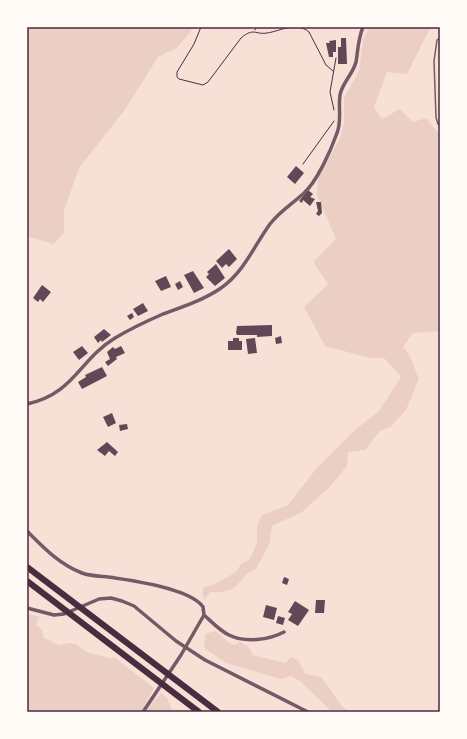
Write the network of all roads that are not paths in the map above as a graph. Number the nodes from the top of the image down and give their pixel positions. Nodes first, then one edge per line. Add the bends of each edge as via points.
1 (363, 27) edge
2 (440, 38) edge
3 (440, 125) edge
4 (27, 404) edge
5 (27, 530) edge
6 (27, 567) edge
7 (27, 581) edge
8 (27, 608) edge
9 (204, 615) junction
10 (284, 632) dead end
11 (185, 647) junction
12 (143, 712) edge
13 (199, 712) edge
14 (218, 712) edge
15 (308, 712) edge

1 - 4 street via 358,40 356,62 341,90 338,132 326,157 304,193 278,214 232,278 220,289 203,298 113,339 65,386 44,399
2 - 3 lane via 437,40 434,60 436,116
5 - 9 street via 51,556 74,570 92,576 137,582 178,592 201,604
6 - 14 highway
7 - 13 highway
8 - 11 street via 54,615 64,614 99,599 111,598 134,606
9 - 10 street via 229,635 263,639
9 - 11 street
11 - 12 street
11 - 15 street via 224,670

